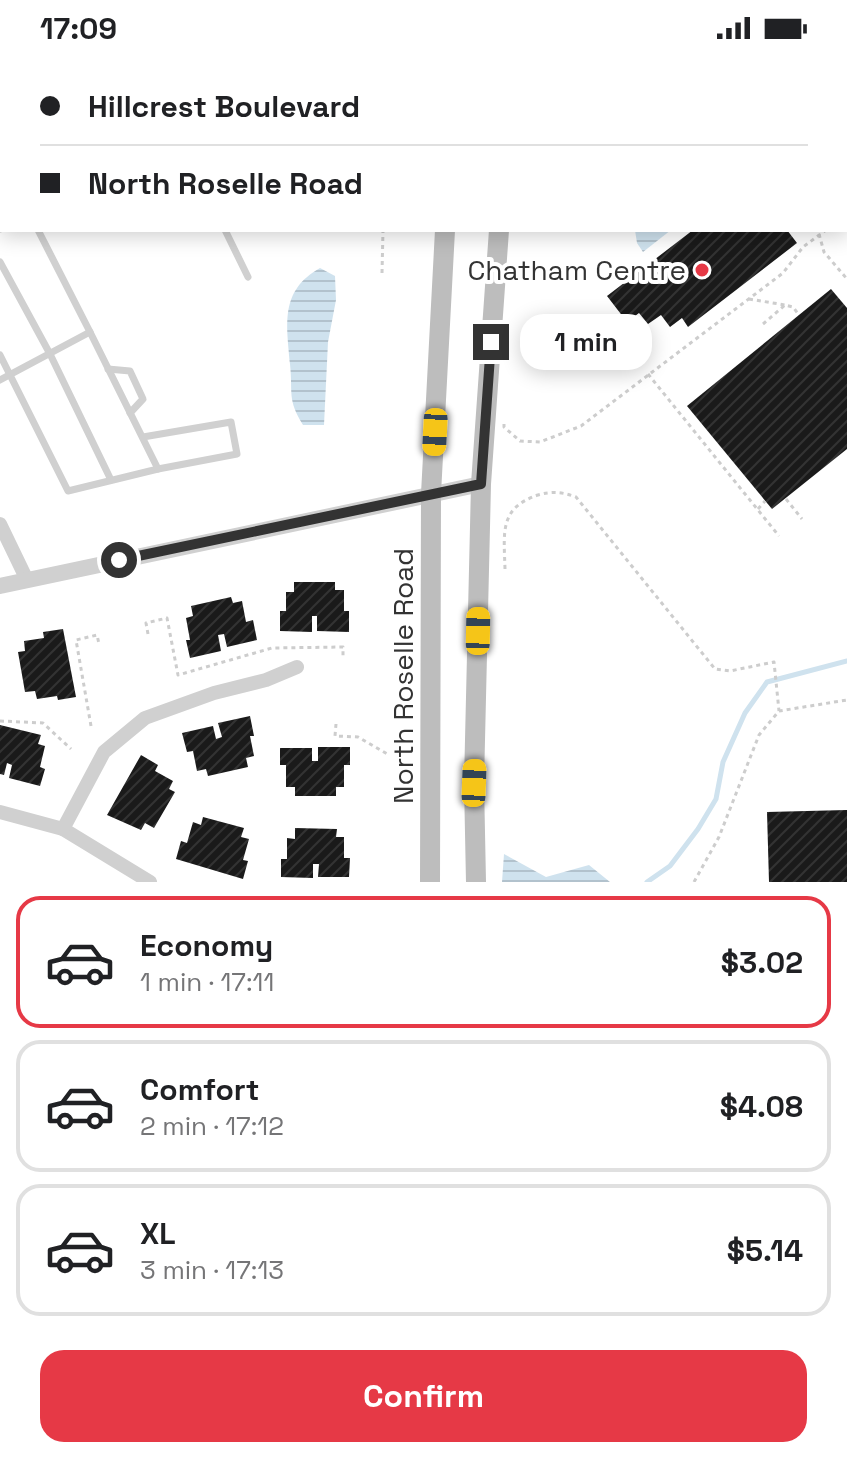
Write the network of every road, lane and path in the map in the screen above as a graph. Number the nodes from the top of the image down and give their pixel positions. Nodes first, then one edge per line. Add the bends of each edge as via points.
1 (39, 232) edge
2 (226, 232) edge
3 (383, 232) edge
4 (445, 232) edge
5 (499, 232) edge
6 (822, 232) edge
7 (819, 234) junction
8 (0, 262) edge
9 (382, 273) dead end
10 (248, 277) dead end
11 (847, 279) edge
12 (748, 298) junction
13 (785, 305) junction
14 (799, 315) dead end
15 (763, 324) dead end
16 (90, 332) junction
17 (50, 354) junction
18 (0, 355) edge
19 (108, 369) junction
20 (10, 374) junction
21 (648, 374) junction
22 (0, 380) edge
23 (130, 413) junction
24 (504, 414) dead end
25 (143, 437) junction
26 (158, 469) junction
27 (111, 480) junction
28 (481, 484) junction
29 (431, 494) junction
30 (786, 499) dead end
31 (765, 501) dead end
32 (758, 509) junction
33 (802, 519) dead end
34 (0, 524) edge
35 (779, 536) dead end
36 (480, 540) junction
37 (504, 542) junction
38 (505, 569) dead end
39 (27, 580) junction
40 (0, 586) edge
41 (148, 634) dead end
42 (99, 644) dead end
43 (343, 658) dead end
44 (297, 667) dead end
45 (847, 700) edge
46 (779, 711) junction
47 (0, 721) edge
48 (336, 724) dead end
49 (91, 726) dead end
50 (71, 749) dead end
51 (389, 755) dead end
52 (0, 812) edge
53 (63, 829) junction
54 (150, 882) edge
55 (430, 882) edge
56 (476, 882) edge
57 (694, 882) edge

1 - 16 lane
2 - 10 lane
3 - 9 path
4 - 29 main road, North Roselle Road
5 - 28 main road
6 - 7 path
7 - 11 path via 824,252
7 - 12 path via 783,273
8 - 17 lane
12 - 13 path
12 - 21 path
13 - 14 path
13 - 15 path
16 - 17 lane
16 - 19 lane
17 - 20 lane
17 - 27 lane
18 - 20 lane
19 - 23 lane
19 - 23 lane via 130,371 143,399
20 - 22 lane
20 - 27 lane via 68,491
21 - 24 path via 581,426 540,442 520,441 504,427
21 - 32 path
23 - 25 lane
25 - 26 lane
25 - 26 lane via 231,422 237,454
26 - 27 lane
28 - 29 street
28 - 36 main road
29 - 39 street
29 - 55 main road, North Roselle Road
30 - 33 path
31 - 32 path
32 - 35 path
34 - 39 street
36 - 37 path
36 - 56 main road
37 - 38 path
37 - 46 path via 509,514 517,503 562,491 576,497 715,669 774,662
39 - 40 street
41 - 43 path via 146,623 167,618 178,675 272,648 343,647
42 - 49 path via 97,635 76,640
44 - 53 street via 145,718 104,752
45 - 46 path
46 - 57 path via 759,735 719,837
47 - 50 path via 43,723
48 - 51 path via 335,736 358,737
52 - 53 street
53 - 54 street

